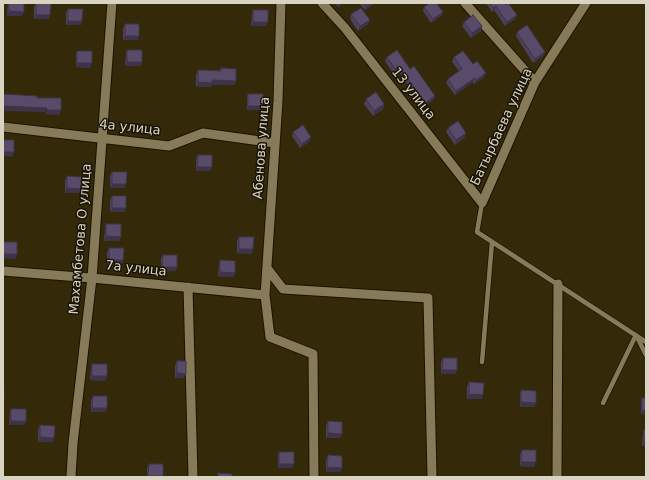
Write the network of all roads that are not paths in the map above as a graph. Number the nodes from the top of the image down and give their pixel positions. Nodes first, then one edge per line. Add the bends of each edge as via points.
1 (112, 3) edge
2 (281, 3) edge
3 (322, 3) edge
4 (465, 3) edge
5 (586, 3) edge
6 (535, 82) junction
7 (3, 127) edge
8 (103, 138) junction
9 (275, 143) junction
10 (482, 203) junction
11 (492, 242) junction
12 (267, 268) junction
13 (3, 271) edge
14 (92, 278) junction
15 (558, 284) junction
16 (188, 287) junction
17 (265, 295) junction
18 (636, 335) junction
19 (646, 342) edge
20 (646, 355) edge
21 (482, 362) dead end
22 (603, 403) dead end
23 (71, 477) edge
24 (193, 477) edge
25 (314, 477) edge
26 (432, 477) edge
27 (557, 477) edge

1 - 8 street, Махамбетова О улица
2 - 9 street, Абенова улица
3 - 10 street, 13 улица via 345,28
4 - 6 street
5 - 6 street, Батырбаева улица
6 - 10 street, Батырбаева улица
7 - 8 street, 4а улица
8 - 9 street, 4а улица via 169,146 203,133
8 - 14 street, Махамбетова О улица
9 - 12 street, Абенова улица
10 - 11 lane via 477,232
11 - 15 lane
11 - 21 lane
12 - 17 street, Абенова улица
12 - 26 street via 283,289 428,298
13 - 14 street, 7а улица
14 - 16 street, 7а улица
14 - 23 street, Махамбетова О улица
15 - 18 lane
15 - 27 street
16 - 17 street, 7а улица
16 - 24 street
17 - 25 street, Абенова улица via 270,337 312,354
18 - 19 lane
18 - 20 lane
18 - 22 lane

